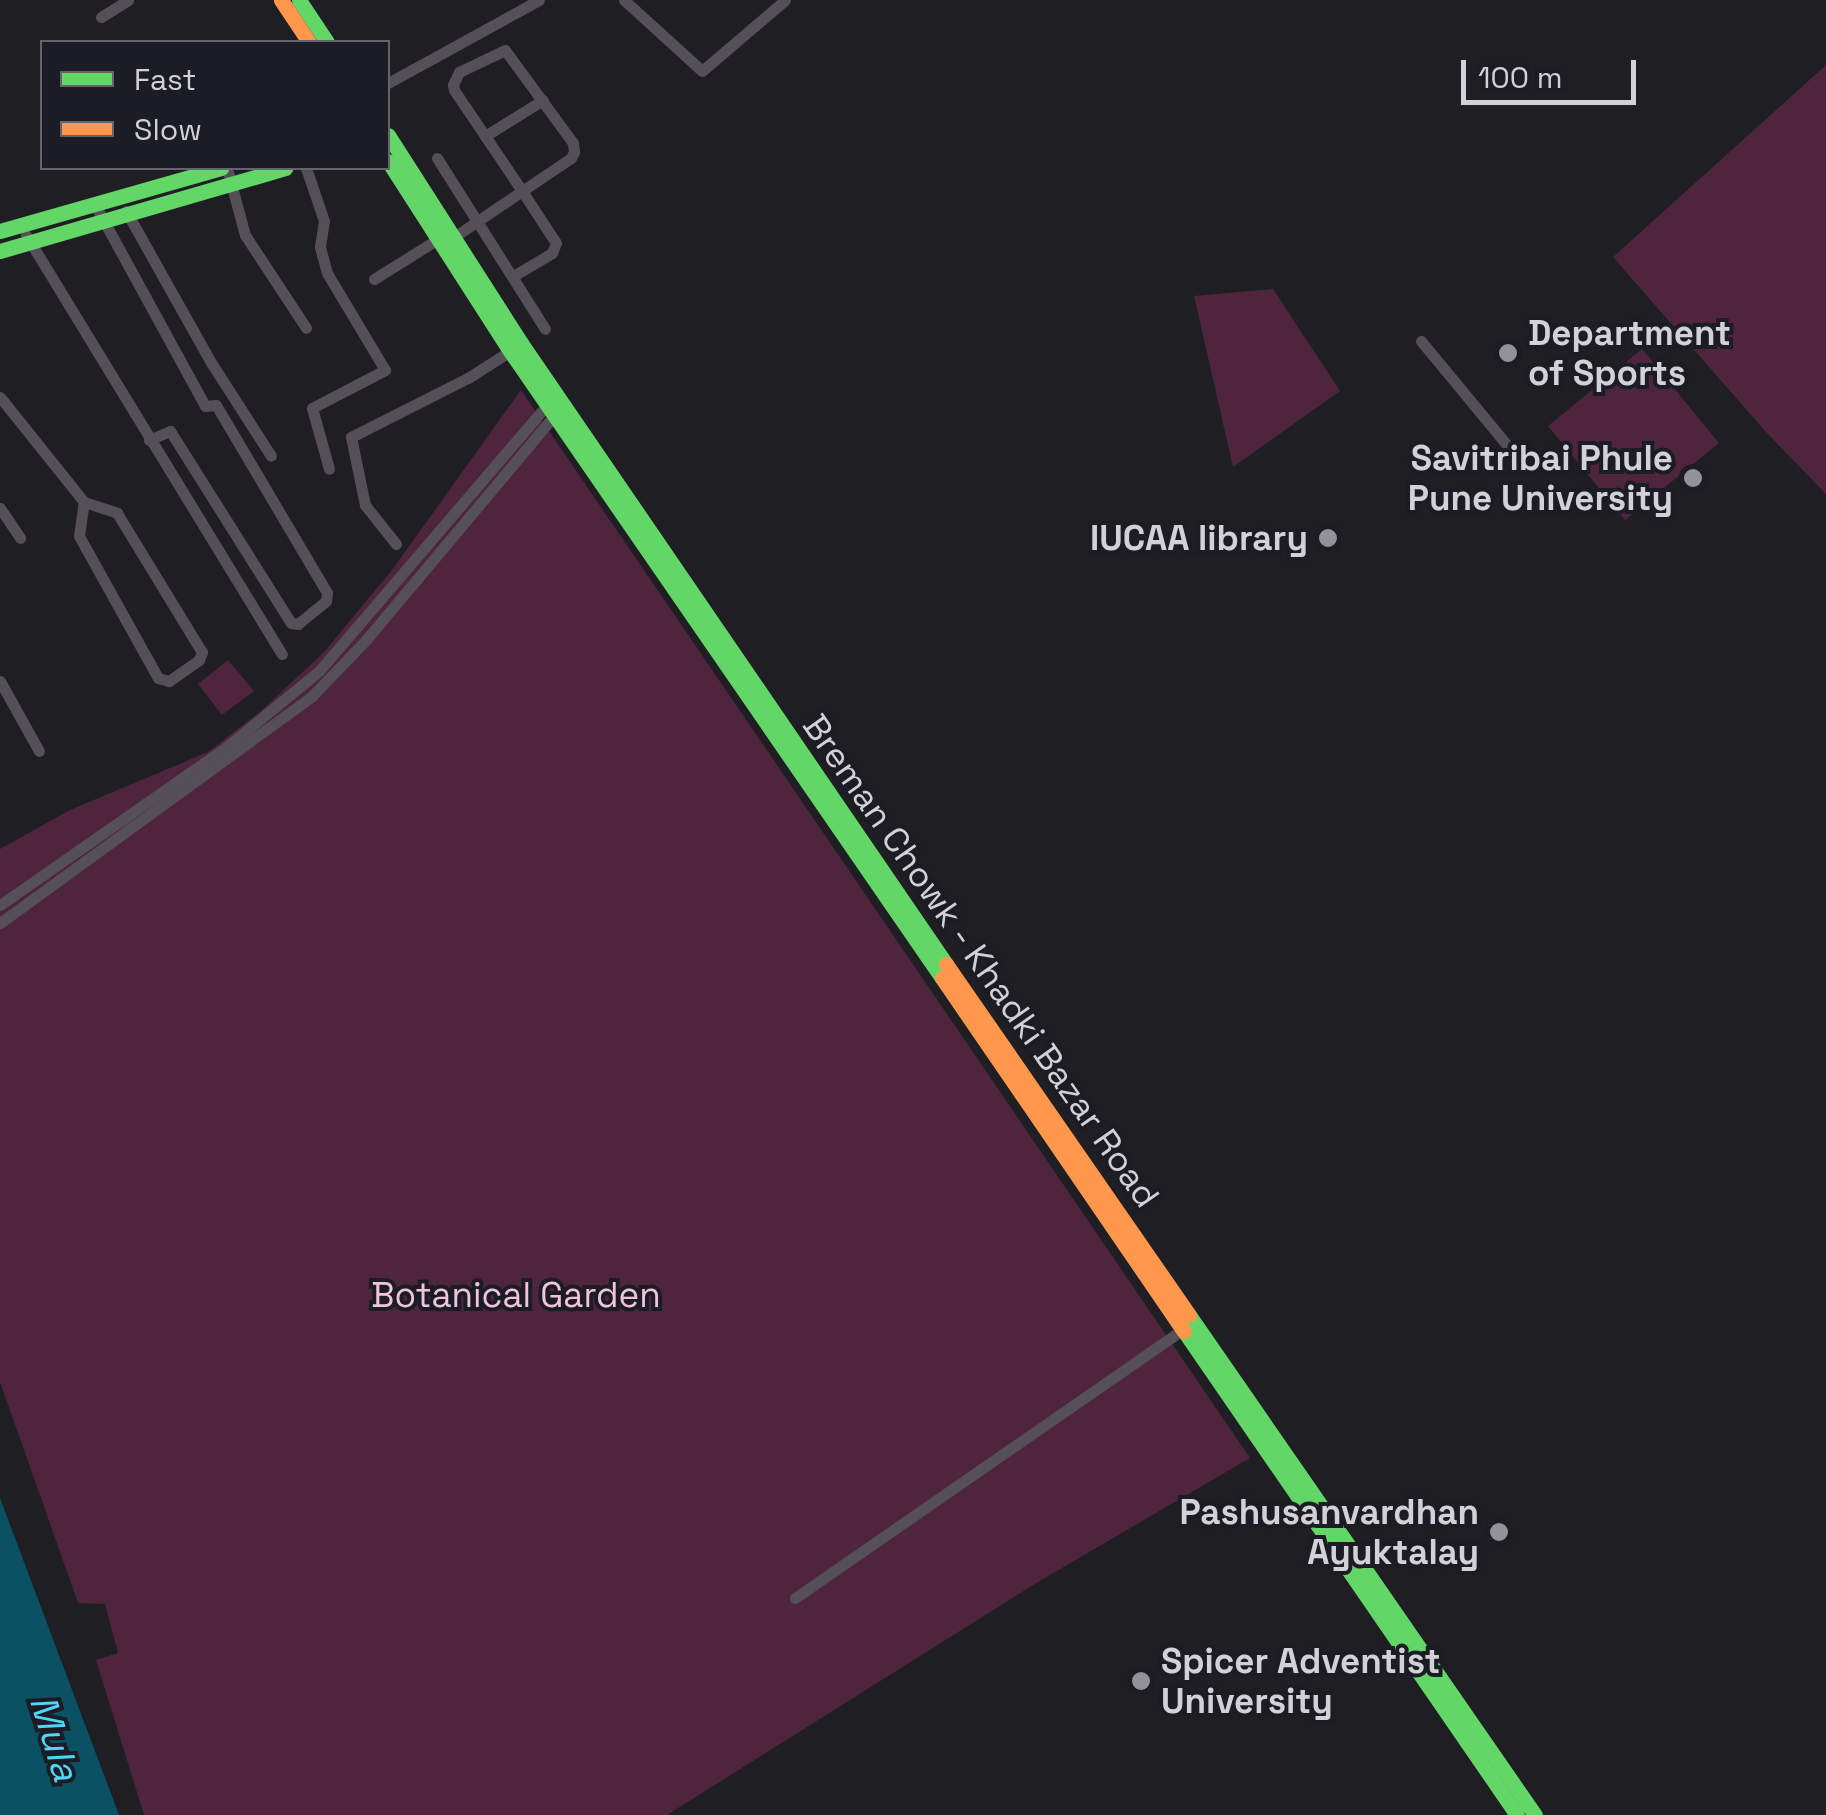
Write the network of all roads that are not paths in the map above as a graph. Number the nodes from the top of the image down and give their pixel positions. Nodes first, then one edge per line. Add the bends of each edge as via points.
1 (128, 0) edge
2 (281, 0) edge
3 (299, 0) edge
4 (540, 0) edge
5 (624, 0) edge
6 (785, 0) edge
7 (101, 16) dead end
8 (309, 40) edge
9 (326, 40) edge
10 (390, 82) edge
11 (543, 100) junction
12 (485, 136) junction
13 (390, 139) edge
14 (437, 158) dead end
15 (390, 164) edge
16 (261, 170) edge
17 (307, 170) edge
18 (226, 173) edge
19 (522, 192) junction
20 (149, 196) junction
21 (96, 211) junction
22 (126, 212) junction
23 (478, 220) junction
24 (22, 222) junction
25 (0, 230) edge
26 (446, 238) junction
27 (28, 240) junction
28 (0, 251) edge
29 (515, 275) junction
30 (374, 279) dead end
31 (306, 328) dead end
32 (545, 328) dead end
33 (1421, 341) dead end
34 (516, 347) junction
35 (0, 398) edge
36 (551, 411) junction
37 (149, 440) junction
38 (271, 456) dead end
39 (512, 458) junction
40 (1522, 463) dead end
41 (330, 469) dead end
42 (84, 502) junction
43 (0, 508) edge
44 (20, 538) dead end
45 (396, 544) dead end
46 (282, 654) dead end
47 (0, 680) edge
48 (39, 751) dead end
49 (841, 822) junction
50 (0, 905) edge
51 (0, 923) edge
52 (1182, 1330) junction
53 (796, 1598) dead end
54 (1518, 1815) edge
55 (1534, 1815) edge

1 - 7 street
2 - 8 main road
3 - 9 main road
4 - 10 street
5 - 6 street via 702,71
11 - 12 street
11 - 12 street via 505,50 459,72 454,90
11 - 19 street via 574,152
12 - 19 street
13 - 26 main road, Breman Chowk - Khadki Bazar Road
14 - 23 street
15 - 26 main road, Breman Chowk - Khadki Bazar Road
16 - 18 main road
17 - 41 street via 324,221 320,247 327,273 385,370 312,408
18 - 20 main road
18 - 31 street via 244,235
19 - 23 street
19 - 29 street via 556,246
20 - 21 main road
20 - 22 main road
21 - 22 main road
21 - 24 main road
21 - 27 main road
21 - 37 street via 205,406 216,405 327,600 291,623 170,431
22 - 38 street
23 - 26 street
23 - 29 street
24 - 25 main road
24 - 27 street
26 - 30 street
26 - 34 main road, Breman Chowk - Khadki Bazar Road
27 - 28 main road
27 - 37 street
29 - 32 street
33 - 40 street
34 - 36 main road, Breman Chowk - Khadki Bazar Road
34 - 45 street via 351,437 364,505
34 - 49 main road, Breman Chowk - Khadki Bazar Road
35 - 42 street
36 - 39 street
36 - 49 main road, Breman Chowk - Khadki Bazar Road
37 - 46 street
39 - 50 street via 319,670 225,748
39 - 51 street via 365,641 312,696
42 - 42 street via 79,536 158,678 169,681 202,652 118,513
43 - 44 street
47 - 48 street
49 - 52 main road, Breman Chowk - Khadki Bazar Road
49 - 55 main road, Breman Chowk - Khadki Bazar Road
52 - 53 street
52 - 54 main road, Breman Chowk - Khadki Bazar Road

